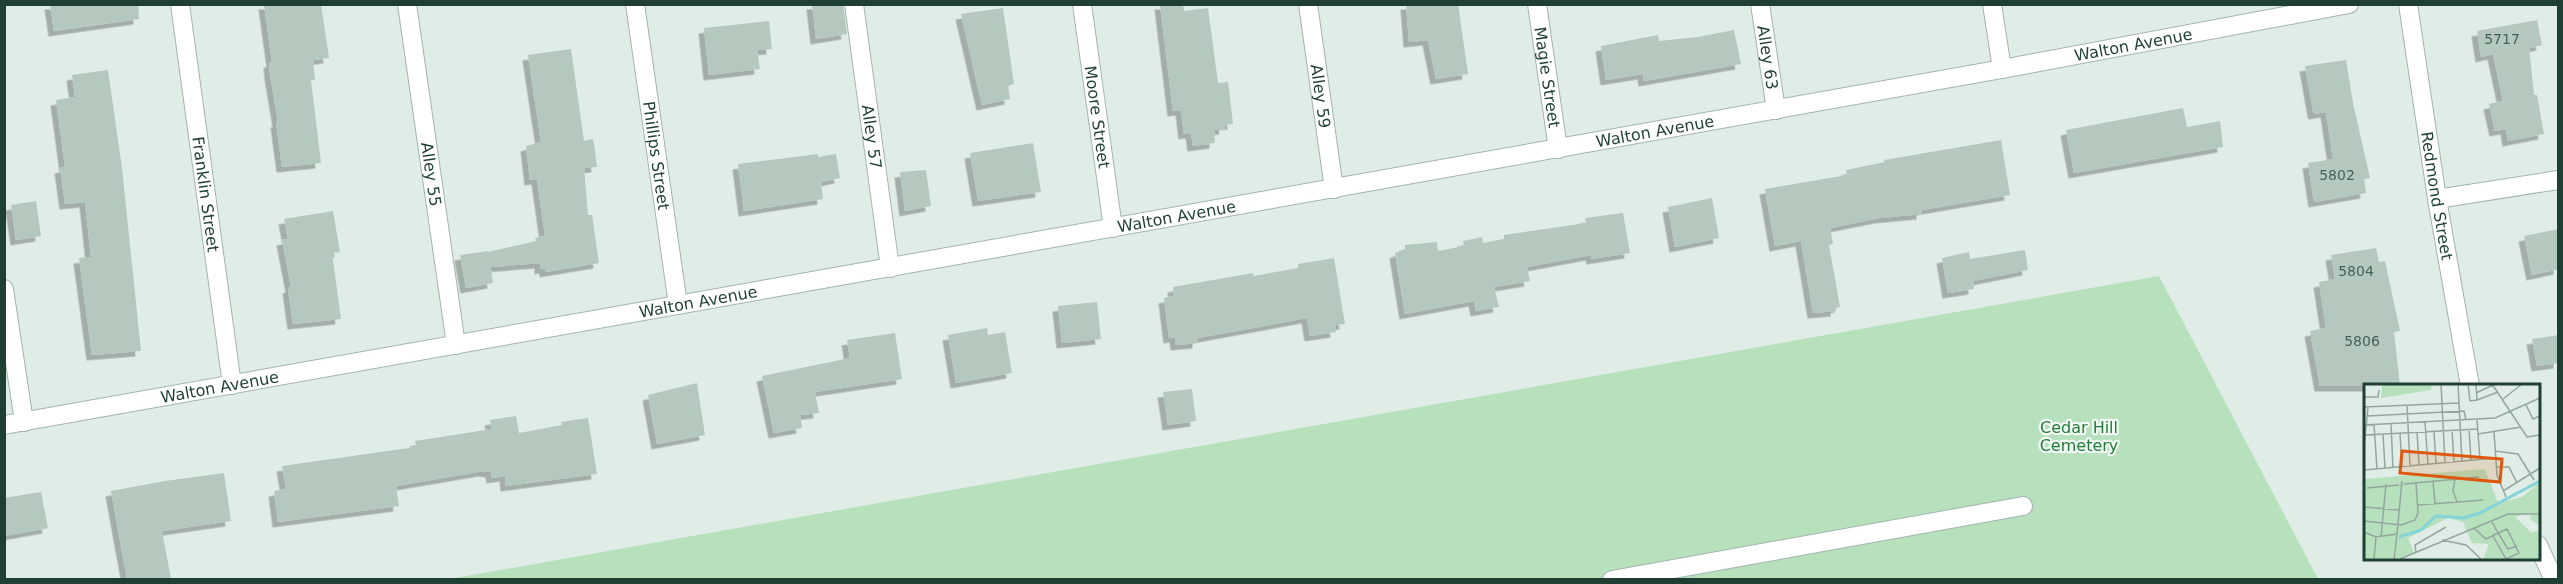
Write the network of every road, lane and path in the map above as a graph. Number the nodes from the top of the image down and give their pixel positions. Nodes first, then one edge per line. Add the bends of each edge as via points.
1 (180, 4) edge
2 (407, 4) edge
3 (635, 4) edge
4 (854, 4) edge
5 (1082, 4) edge
6 (1308, 4) edge
7 (1537, 4) edge
8 (1760, 4) edge
9 (1992, 4) edge
10 (2349, 4) edge
11 (2408, 4) edge
12 (2002, 69) junction
13 (1776, 110) junction
14 (1558, 149) junction
15 (2559, 180) edge
16 (1334, 189) junction
17 (2437, 200) junction
18 (1113, 228) junction
19 (890, 268) junction
20 (4, 289) edge
21 (678, 305) junction
22 (456, 345) junction
23 (2470, 384) edge
24 (232, 385) junction
25 (24, 422) junction
26 (4, 425) edge
27 (2023, 506) dead end
28 (2539, 547) edge
29 (1612, 579) edge
30 (2554, 579) edge

1 - 24 street, Franklin Street
2 - 22 street, Alley 55
3 - 21 street, Phillips Street
4 - 19 street, Alley 57
5 - 18 street, Moore Street
6 - 16 street, Alley 59
7 - 14 street, Magie Street
8 - 13 street, Alley 63
9 - 12 street
10 - 12 street, Walton Avenue
11 - 17 street, Redmond Street
12 - 13 street, Walton Avenue
13 - 14 street, Walton Avenue
14 - 16 street, Walton Avenue
15 - 17 street
16 - 18 street, Walton Avenue
17 - 23 street, Redmond Street
18 - 19 street, Walton Avenue
19 - 21 street, Walton Avenue
20 - 25 street
21 - 22 street, Walton Avenue
22 - 24 street, Walton Avenue
24 - 25 street, Walton Avenue
25 - 26 street, Walton Avenue
27 - 29 street
28 - 30 street

